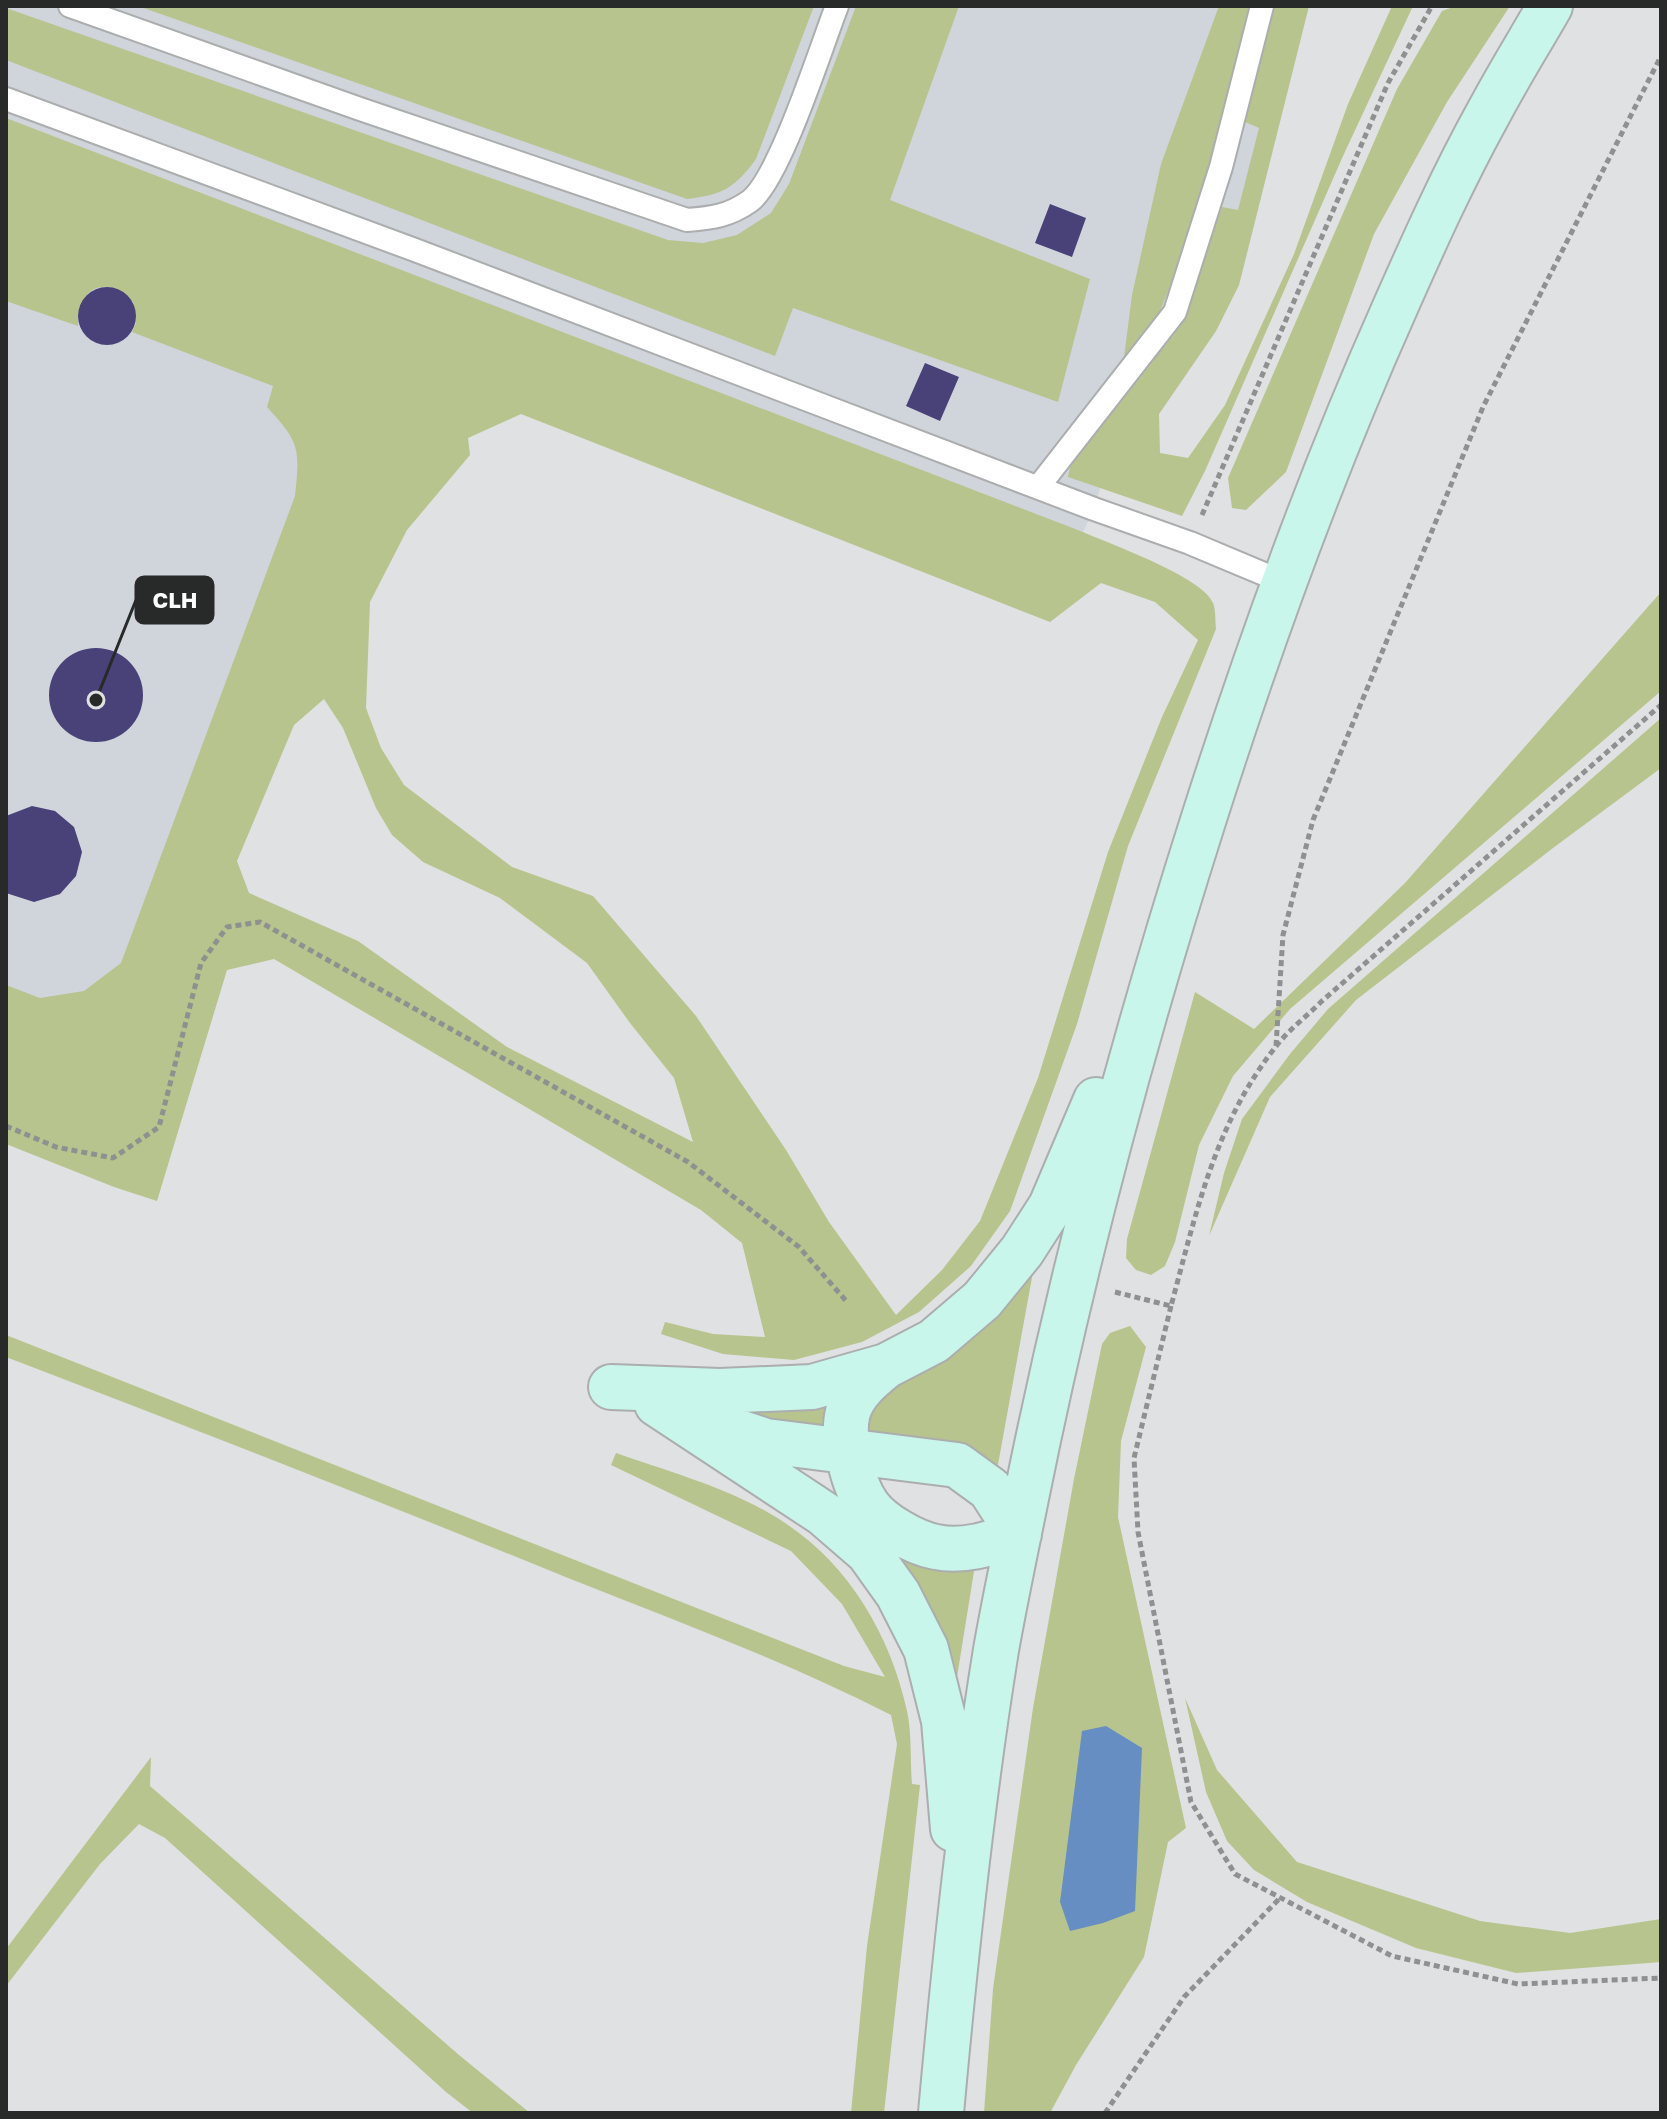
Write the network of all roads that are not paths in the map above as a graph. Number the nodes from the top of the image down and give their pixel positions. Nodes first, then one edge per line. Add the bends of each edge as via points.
1 (70, 6) edge
2 (837, 6) edge
3 (1262, 6) edge
4 (1550, 6) edge
5 (6, 99) edge
6 (1039, 486) junction
7 (1283, 582) junction
8 (1168, 928) junction
9 (886, 1366) junction
10 (657, 1404) junction
11 (766, 1441) junction
12 (847, 1450) junction
13 (869, 1508) junction
14 (1019, 1534) junction
15 (960, 1904) junction
16 (941, 2113) edge

1 - 2 lane via 687,220 722,218 752,199 768,177
3 - 6 lane via 1221,167 1175,312
4 - 7 street via 1488,112 1429,231 1348,414
5 - 6 lane
6 - 7 lane
7 - 8 street
8 - 9 street via 1044,1217 982,1300 934,1341
8 - 14 street via 1072,1281
9 - 10 street via 812,1387 611,1387
9 - 12 street via 861,1386 847,1413
10 - 11 street
10 - 15 street via 824,1514 868,1552 898,1594 926,1649 944,1721
11 - 12 street
11 - 13 street
12 - 13 street
12 - 14 street via 957,1465 990,1489
13 - 14 street via 906,1536 937,1548 982,1547
14 - 15 street
15 - 16 street

